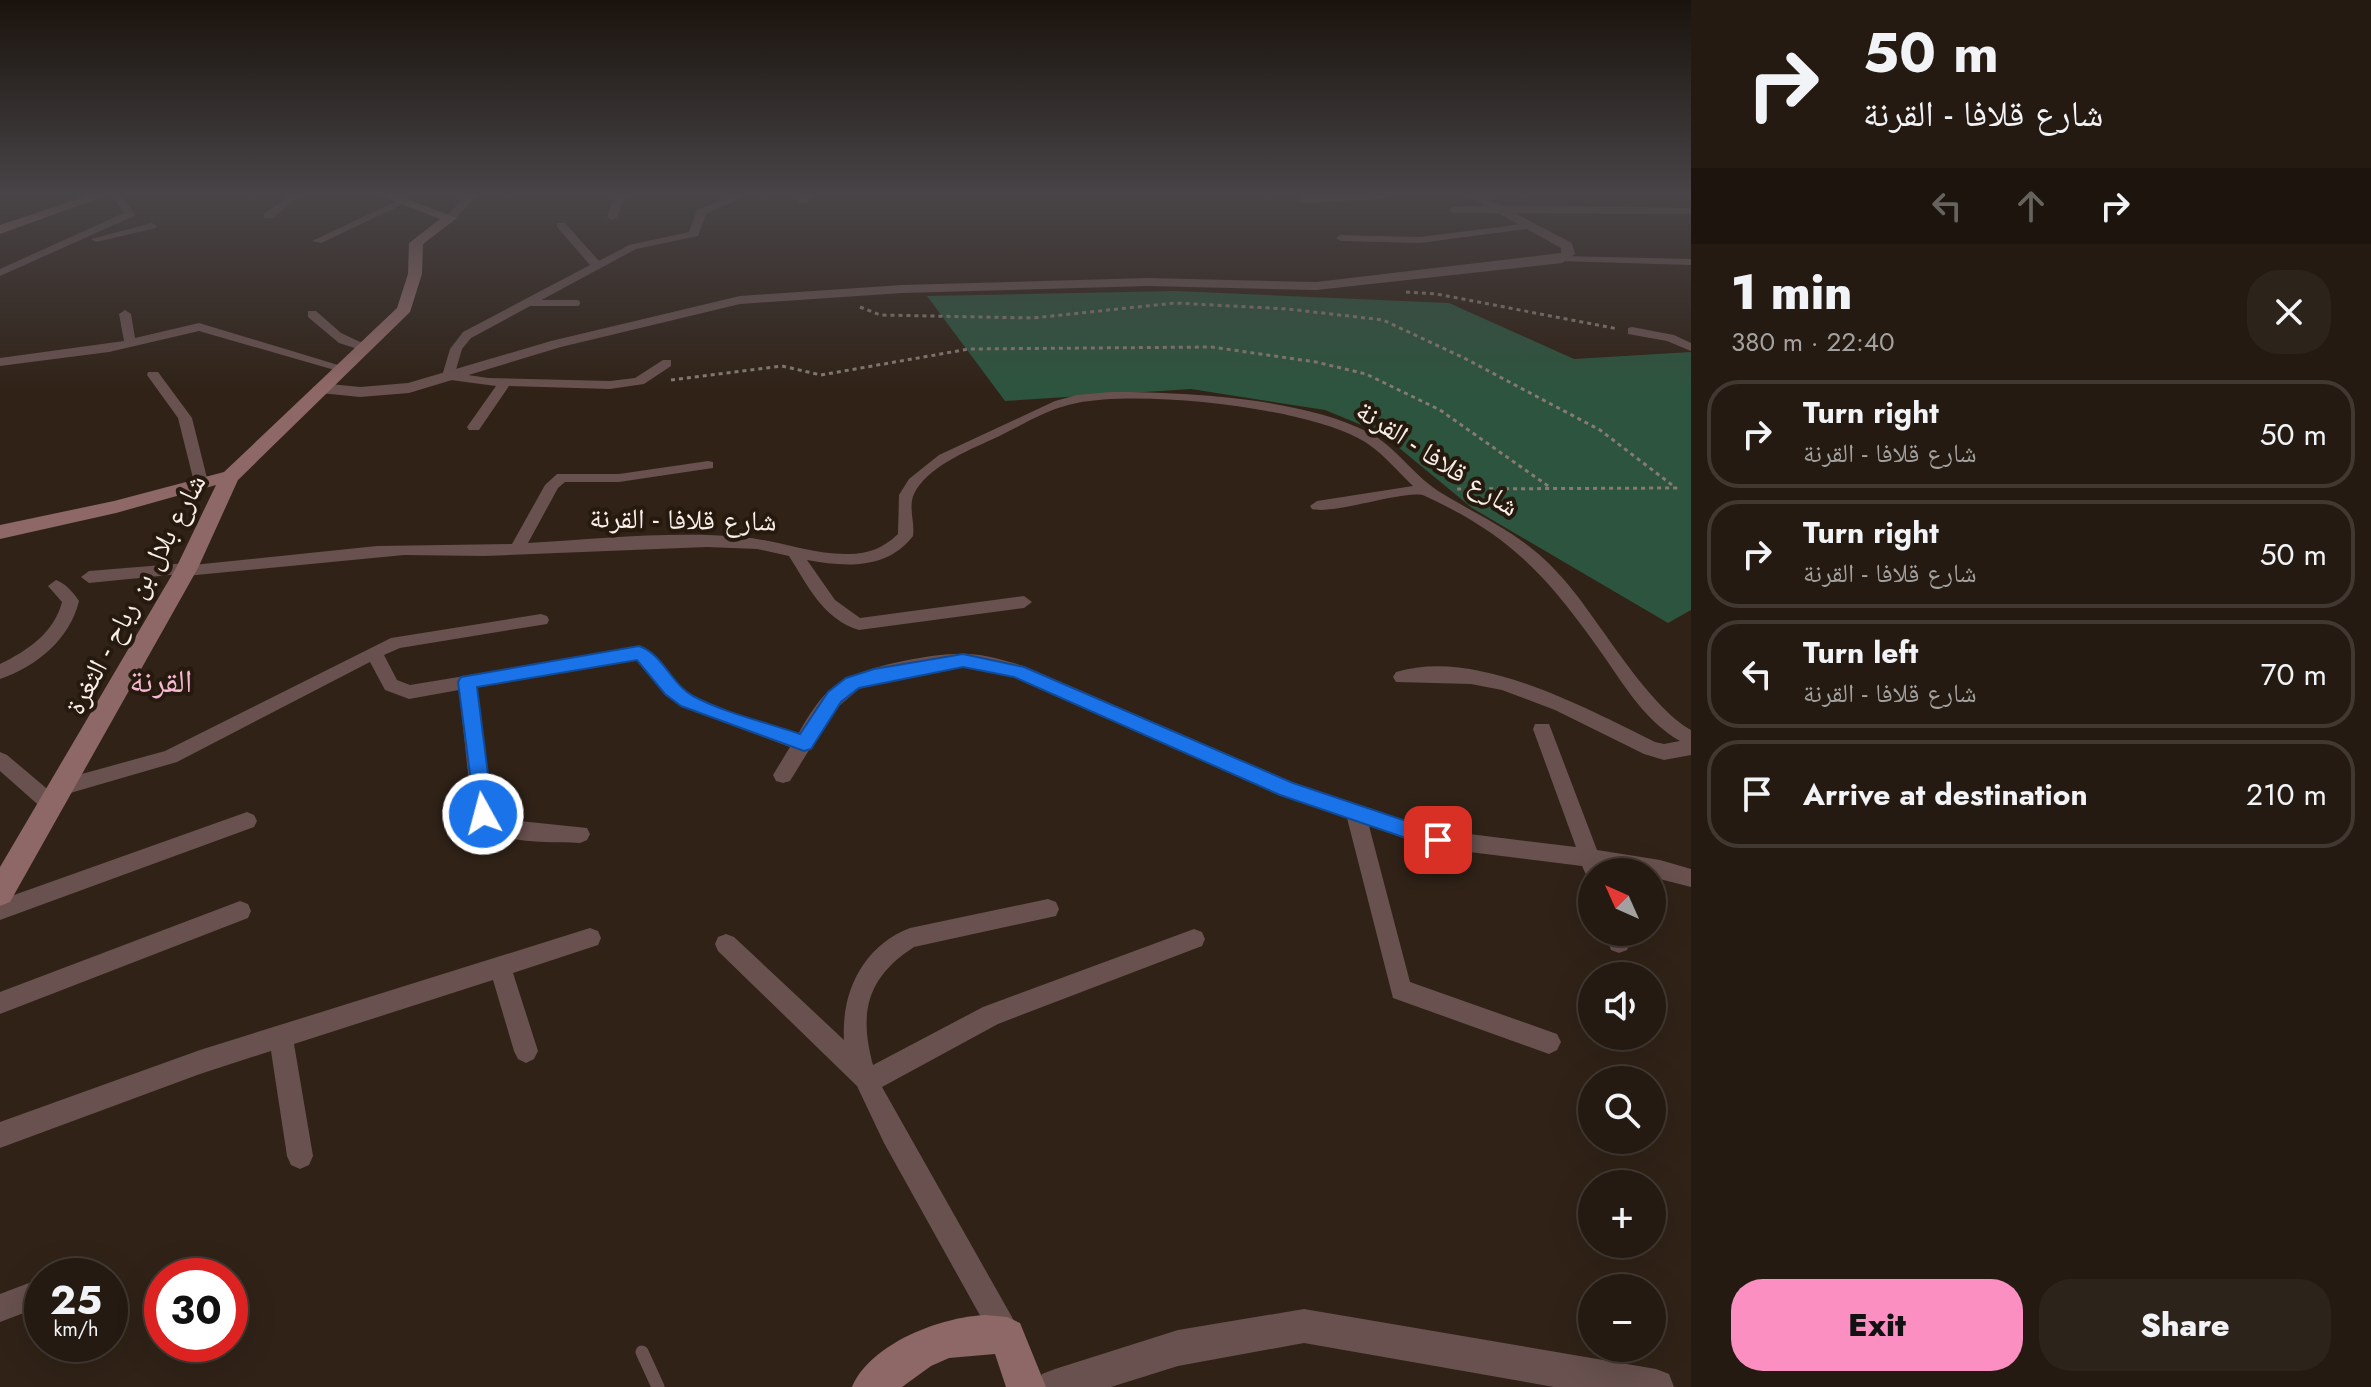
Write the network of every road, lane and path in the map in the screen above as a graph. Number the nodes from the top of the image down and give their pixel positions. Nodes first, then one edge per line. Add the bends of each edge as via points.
1 (28, 261) edge
2 (415, 261) edge
3 (592, 261) edge
4 (609, 261) edge
5 (1546, 261) edge
6 (1636, 261) edge
7 (1691, 262) edge
8 (598, 267) junction
9 (0, 273) edge
10 (1395, 292) dead end
11 (850, 293) junction
12 (524, 303) junction
13 (577, 303) dead end
14 (125, 314) dead end
15 (312, 314) dead end
16 (1632, 331) joint
17 (130, 343) junction
18 (1691, 347) edge
19 (367, 348) junction
20 (0, 362) edge
21 (667, 363) dead end
22 (342, 368) junction
23 (153, 375) dead end
24 (448, 376) junction
25 (641, 380) junction
26 (505, 382) junction
27 (320, 388) junction
28 (474, 427) dead end
29 (708, 465) dead end
30 (230, 477) junction
31 (201, 482) junction
32 (1425, 489) junction
33 (1552, 489) junction
34 (1317, 506) dead end
35 (5, 528) edge
36 (517, 548) junction
37 (793, 550) junction
38 (187, 569) junction
39 (89, 577) dead end
40 (56, 586) dead end
41 (1024, 602) dead end
42 (541, 620) dead end
43 (374, 652) junction
44 (0, 672) edge
45 (1402, 677) dead end
46 (467, 682) junction
47 (1542, 729) dead end
48 (1691, 739) edge
49 (804, 744) junction
50 (1691, 747) edge
51 (0, 760) edge
52 (783, 775) dead end
53 (56, 796) junction
54 (1355, 812) junction
55 (247, 821) dead end
56 (580, 834) dead end
57 (1589, 858) edge
58 (1578, 863) edge
59 (1666, 871) edge
60 (1691, 878) edge
61 (0, 893) edge
62 (1048, 909) dead end
63 (0, 910) edge
64 (240, 911) dead end
65 (590, 938) dead end
66 (1194, 939) dead end
67 (726, 944) dead end
68 (500, 966) junction
69 (0, 1003) edge
70 (281, 1036) junction
71 (1549, 1042) dead end
72 (526, 1051) dead end
73 (869, 1081) junction
74 (0, 1135) edge
75 (300, 1156) dead end
76 (24, 1299) edge
77 (0, 1308) edge
78 (1007, 1336) junction
79 (642, 1352) dead end
80 (658, 1387) edge
81 (872, 1387) edge
82 (1026, 1387) edge
83 (1055, 1387) edge
84 (1656, 1387) edge

1 - 9 street
2 - 19 main road, شارع بلال بن رباح - الثغرة via 404,309
3 - 8 street
4 - 8 street
5 - 11 street via 1316,286 1148,282
6 - 7 street
8 - 12 street
10 - 16 path via 1437,294
11 - 24 street via 740,300
11 - 33 path via 861,308 880,315 1033,318 1175,303 1383,320 1600,430 1676,488
12 - 13 lane
12 - 24 street via 462,339
14 - 17 street
15 - 19 street via 335,336
16 - 18 street
17 - 20 street
17 - 22 street via 204,327
19 - 22 main road, شارع بلال بن رباح - الثغرة
21 - 25 street
22 - 27 main road, شارع بلال بن رباح - الثغرة
23 - 31 street via 185,418
24 - 26 street
24 - 27 street via 386,391
25 - 26 street via 610,385
25 - 33 path via 782,366 821,375 969,349 1212,347 1366,374 1440,410
26 - 28 street
27 - 30 main road, شارع بلال بن رباح - الثغرة
29 - 36 street via 619,478 562,477 551,485
30 - 31 main road
30 - 38 main road, شارع بلال بن رباح - الثغرة
31 - 35 main road via 116,507
32 - 33 path
32 - 34 street
32 - 37 street, شارع قلافا - القرنة via 1381,447 1325,421 1191,398 1086,397 1054,406 925,471 904,499 905,536 886,552 847,560
32 - 48 street, شارع قلافا - القرنة via 1533,556 1659,717
36 - 37 street, شارع قلافا - القرنة via 724,542
36 - 38 street, شارع قلافا - القرنة via 402,550
37 - 41 street via 835,611 850,622
38 - 39 street, شارع قلافا - القرنة
38 - 53 main road, شارع بلال بن رباح - الثغرة
40 - 44 street via 71,601 68,613 35,656
42 - 43 street via 397,642
43 - 46 street via 396,690
43 - 53 street via 170,757
45 - 50 street via 1449,674 1508,683 1651,749
46 - 49 street via 639,653 687,701
46 - 56 street via 485,817 502,828
47 - 57 street
49 - 52 street
49 - 54 street via 834,697 853,683 963,660 1018,671 1287,789
51 - 53 street
53 - 61 main road, شارع بلال بن رباح - الثغرة
54 - 58 street via 1438,840
54 - 71 street via 1401,990
55 - 63 street
59 - 60 street
62 - 73 street via 927,933 882,957 868,974 856,1004 856,1040
64 - 69 street
65 - 68 street
66 - 73 street via 991,1015
67 - 73 street
68 - 70 street
68 - 72 street
70 - 74 street
70 - 75 street
73 - 78 street
76 - 77 street
78 - 81 main road via 960,1335 935,1342 912,1353
78 - 82 main road
79 - 80 lane
83 - 84 street via 1178,1348 1304,1326

